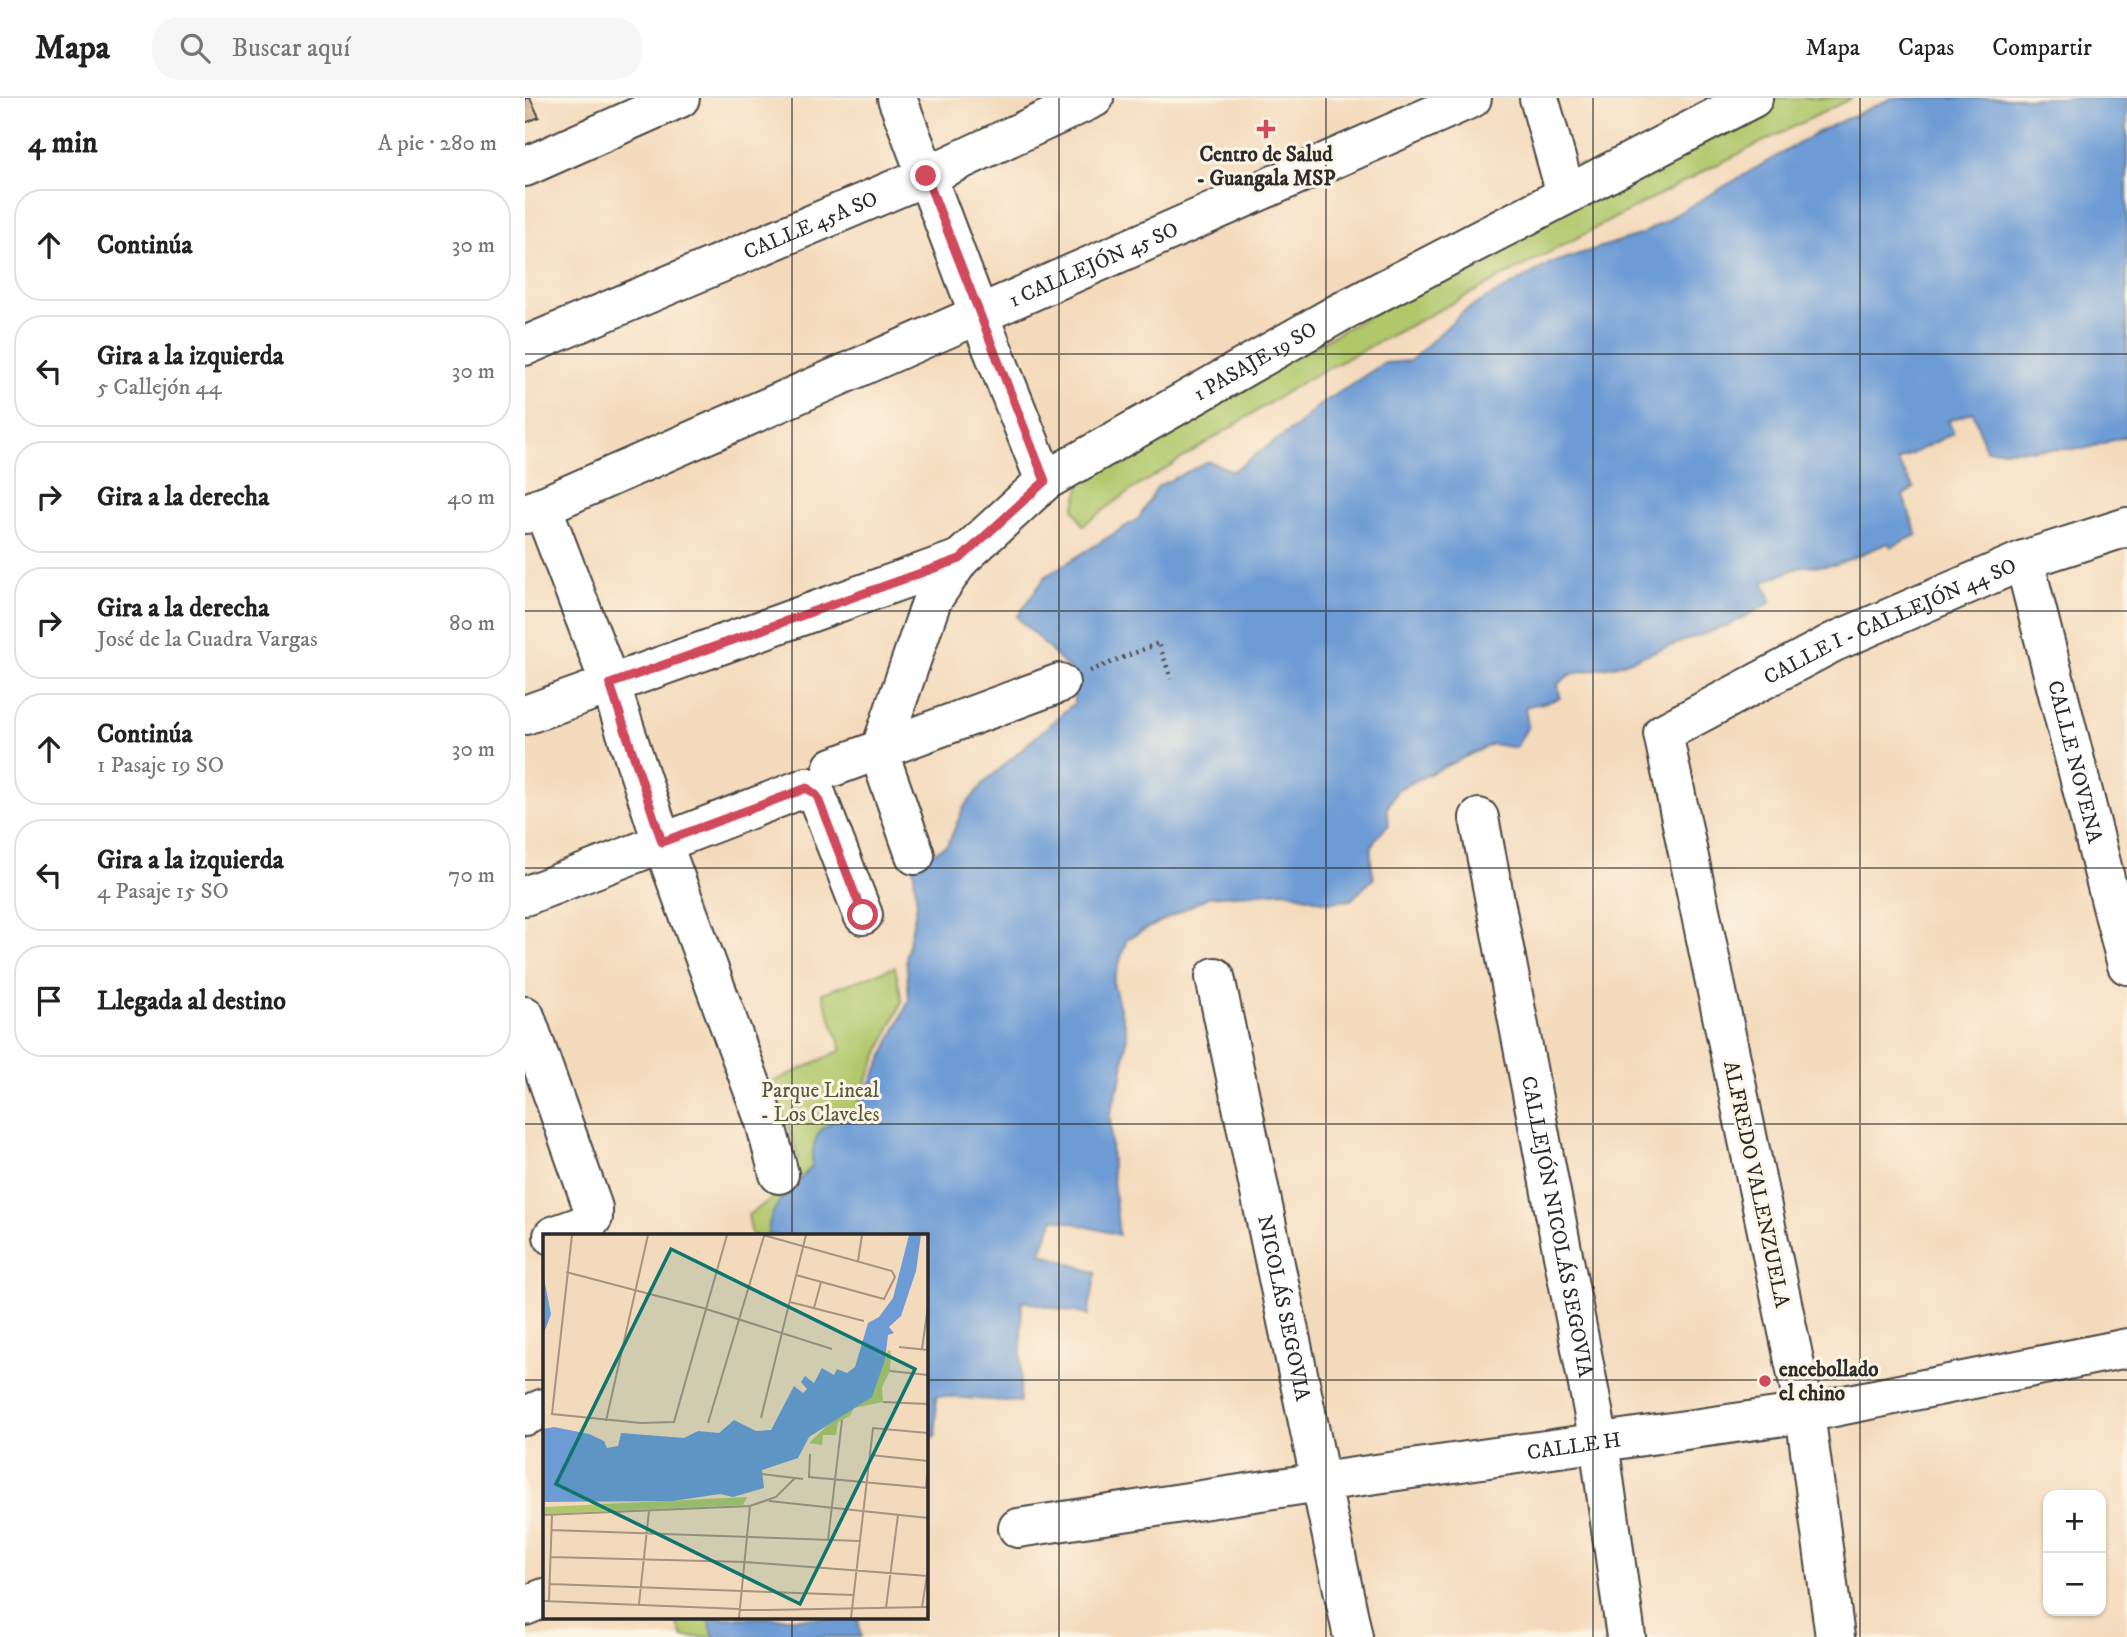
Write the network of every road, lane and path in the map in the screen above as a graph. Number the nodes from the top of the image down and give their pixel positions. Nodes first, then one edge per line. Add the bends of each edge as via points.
1 (680, 98) edge
2 (897, 98) edge
3 (1094, 98) edge
4 (1472, 98) edge
5 (1539, 98) edge
6 (1753, 98) edge
7 (525, 167) edge
8 (926, 176) junction
9 (1566, 194) junction
10 (979, 315) junction
11 (525, 346) edge
12 (1045, 481) junction
13 (533, 510) edge
14 (2127, 527) edge
15 (960, 559) junction
16 (2024, 560) junction
17 (1171, 679) dead end
18 (1060, 683) joint
19 (610, 684) junction
20 (525, 715) edge
21 (1663, 733) joint
22 (881, 748) junction
23 (820, 777) junction
24 (1479, 818) dead end
25 (662, 842) junction
26 (915, 855) dead end
27 (525, 896) edge
28 (863, 915) dead end
29 (2127, 965) edge
30 (1215, 977) dead end
31 (525, 1016) edge
32 (533, 1068) edge
33 (779, 1174) dead end
34 (559, 1234) edge
35 (543, 1240) edge
36 (525, 1246) edge
37 (2127, 1348) edge
38 (543, 1408) edge
39 (1805, 1413) junction
40 (525, 1416) edge
41 (1599, 1442) junction
42 (1319, 1482) junction
43 (1019, 1528) dead end
44 (543, 1598) edge
45 (525, 1606) edge
46 (1353, 1637) edge
47 (1626, 1637) edge
48 (1835, 1637) edge

1 - 7 street
2 - 8 street
3 - 8 street, CALLE 45A SO
4 - 10 street, 1 CALLEJÓN 45 SO
5 - 9 street
6 - 9 street, 1 PASAJE 19 SO
8 - 10 street
8 - 11 street, CALLE 45A SO
9 - 12 street, 1 PASAJE 19 SO via 1339,313
10 - 12 street
10 - 13 street, 1 CALLEJÓN 45 SO
12 - 15 street, 1 PASAJE 19 SO
13 - 19 street
14 - 16 street, CALLE I - CALLEJÓN 44 SO
15 - 19 street
15 - 22 street, 1 PASAJE 19 SO via 932,600
16 - 21 street, CALLE I - CALLEJÓN 44 SO via 1833,642
16 - 29 street, CALLE NOVENA
17 - 18 path via 1160,643
18 - 22 street
19 - 20 street
19 - 25 street
21 - 39 street, ALFREDO VALENZUELA
22 - 23 street
22 - 26 street
23 - 25 street
23 - 28 street via 817,796
24 - 41 street, CALLEJÓN NICOLÁS SEGOVIA
25 - 27 street
25 - 33 street via 765,1122
30 - 42 street, NICOLÁS SEGOVIA
31 - 32 street
32 - 34 street via 593,1209 587,1224
35 - 36 street
37 - 39 street, CALLE H
38 - 40 street
39 - 41 street, CALLE H
39 - 48 street, ALFREDO VALENZUELA
41 - 42 street, CALLE H
41 - 47 street, CALLEJÓN NICOLÁS SEGOVIA
42 - 43 street, CALLE H
42 - 46 street, NICOLÁS SEGOVIA
44 - 45 street

